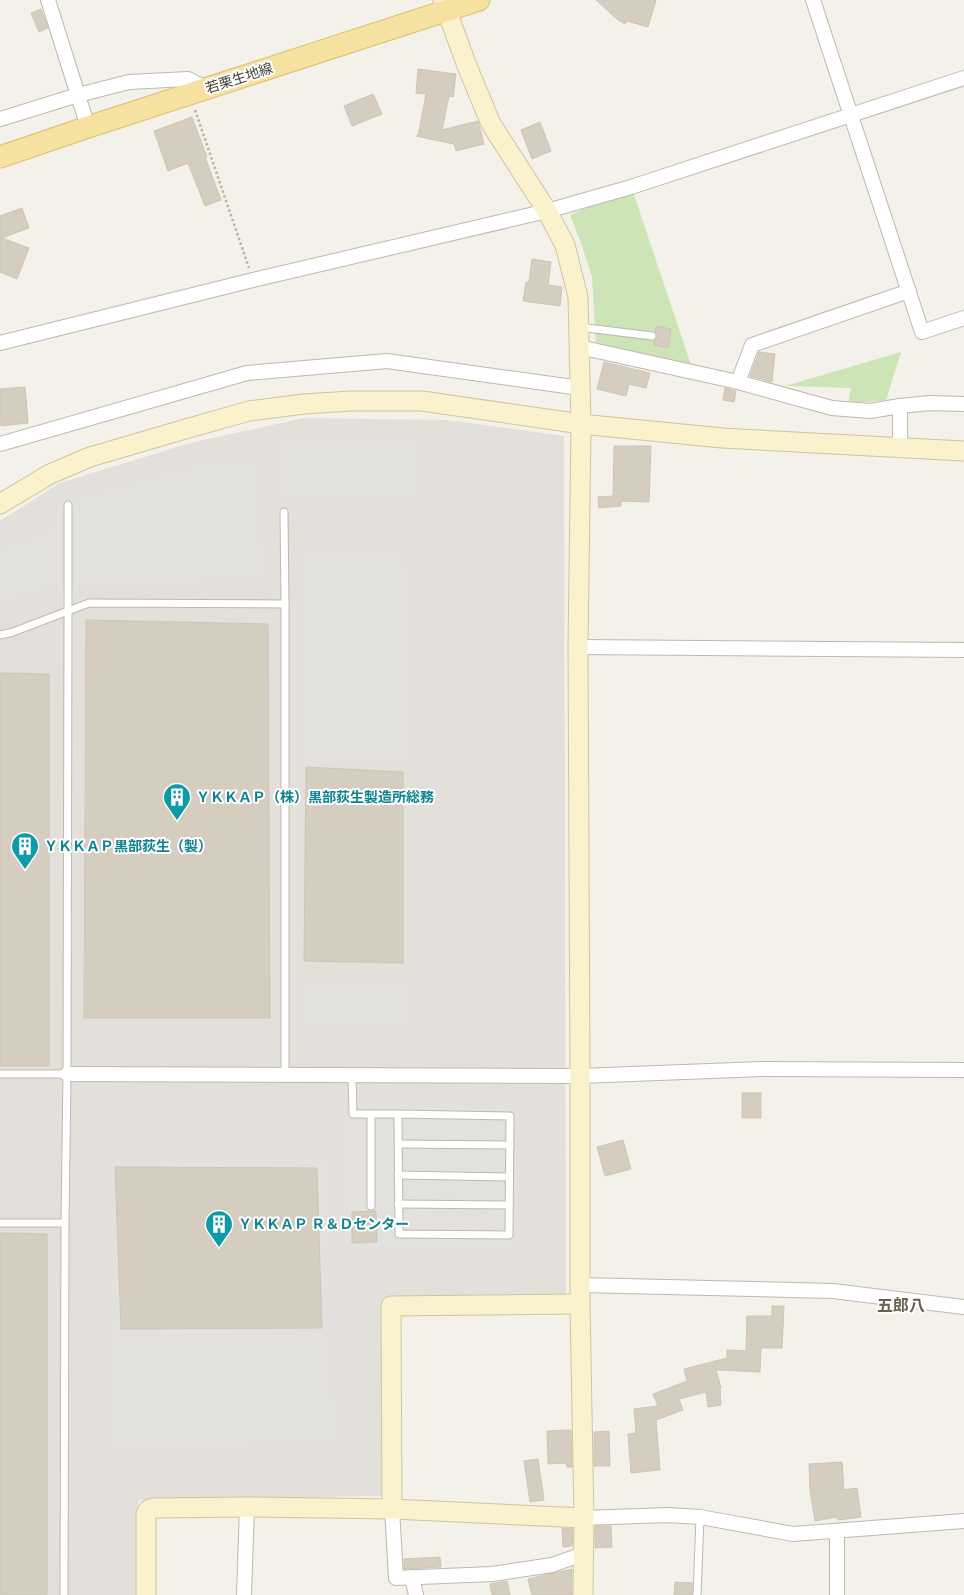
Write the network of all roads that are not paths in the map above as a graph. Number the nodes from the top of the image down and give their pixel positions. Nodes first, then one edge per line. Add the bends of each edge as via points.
1 (48, 0) edge
2 (479, 0) edge
3 (813, 0) edge
4 (445, 5) edge
5 (964, 78) edge
6 (199, 92) junction
7 (78, 95) junction
8 (850, 116) junction
9 (0, 119) edge
10 (88, 127) junction
11 (0, 158) edge
12 (547, 211) junction
13 (909, 291) junction
14 (964, 318) edge
15 (579, 327) junction
16 (652, 336) dead end
17 (0, 343) edge
18 (579, 347) junction
19 (738, 382) junction
20 (580, 388) junction
21 (964, 404) edge
22 (900, 406) junction
23 (580, 424) junction
24 (0, 444) edge
25 (900, 448) junction
26 (964, 451) edge
27 (0, 504) edge
28 (68, 505) dead end
29 (284, 512) dead end
30 (285, 604) junction
31 (68, 611) junction
32 (0, 635) edge
33 (578, 647) junction
34 (964, 650) edge
35 (964, 1070) edge
36 (0, 1074) edge
37 (67, 1074) junction
38 (285, 1075) junction
39 (352, 1076) junction
40 (580, 1076) junction
41 (371, 1114) junction
42 (398, 1114) junction
43 (398, 1144) junction
44 (510, 1145) junction
45 (398, 1175) junction
46 (510, 1177) junction
47 (398, 1204) junction
48 (509, 1205) junction
49 (371, 1206) dead end
50 (0, 1223) edge
51 (65, 1223) junction
52 (580, 1294) junction
53 (964, 1307) edge
54 (247, 1507) junction
55 (392, 1509) junction
56 (700, 1517) junction
57 (584, 1518) junction
58 (964, 1521) edge
59 (837, 1532) junction
60 (583, 1554) junction
61 (412, 1577) junction
62 (64, 1595) edge
63 (146, 1595) edge
64 (244, 1595) edge
65 (416, 1595) edge
66 (583, 1595) edge
67 (697, 1595) edge
68 (837, 1595) edge

1 - 7 street
2 - 4 main road, 若栗生地線
3 - 8 street
4 - 6 main road, 若栗生地線
4 - 12 street via 491,124
5 - 8 street
6 - 7 street via 188,79 129,82
6 - 10 main road, 若栗生地線
7 - 9 street
7 - 10 street
8 - 12 street
8 - 13 street
10 - 11 main road, 若栗生地線
12 - 15 street via 565,245 578,297
12 - 17 street
13 - 14 street via 922,332
13 - 19 street via 752,345
15 - 16 lane
15 - 18 street
18 - 19 street
18 - 20 street
19 - 22 street via 832,408 870,411
20 - 23 street
20 - 24 street via 386,361 246,373
21 - 22 street via 930,402
22 - 25 street
23 - 25 street via 722,438
23 - 27 street via 422,401 342,401 249,411 90,457 50,474
23 - 33 street
25 - 26 street
28 - 31 lane
29 - 30 lane
30 - 31 lane via 89,603
30 - 38 lane
31 - 32 lane
31 - 37 lane
33 - 34 street
33 - 40 street
35 - 40 street via 762,1069
36 - 37 lane
37 - 38 street
37 - 51 lane
38 - 39 street
39 - 40 street
39 - 41 lane via 353,1114
40 - 52 street
41 - 42 lane
41 - 49 lane
42 - 43 lane
42 - 44 lane via 510,1116
43 - 44 lane
43 - 45 lane
44 - 46 lane
45 - 46 lane
45 - 47 lane
46 - 48 lane
47 - 48 lane
47 - 48 lane via 399,1234 509,1235
50 - 51 lane
51 - 62 lane
52 - 53 street via 833,1290
52 - 55 street via 391,1306
52 - 57 street
54 - 55 street
54 - 63 street via 148,1510
54 - 64 street
55 - 57 street
55 - 61 street via 396,1578
56 - 57 street
56 - 59 street via 794,1534
56 - 67 lane
57 - 60 street
58 - 59 street
59 - 68 street
60 - 61 street via 552,1565 492,1574
60 - 66 street
61 - 65 street

